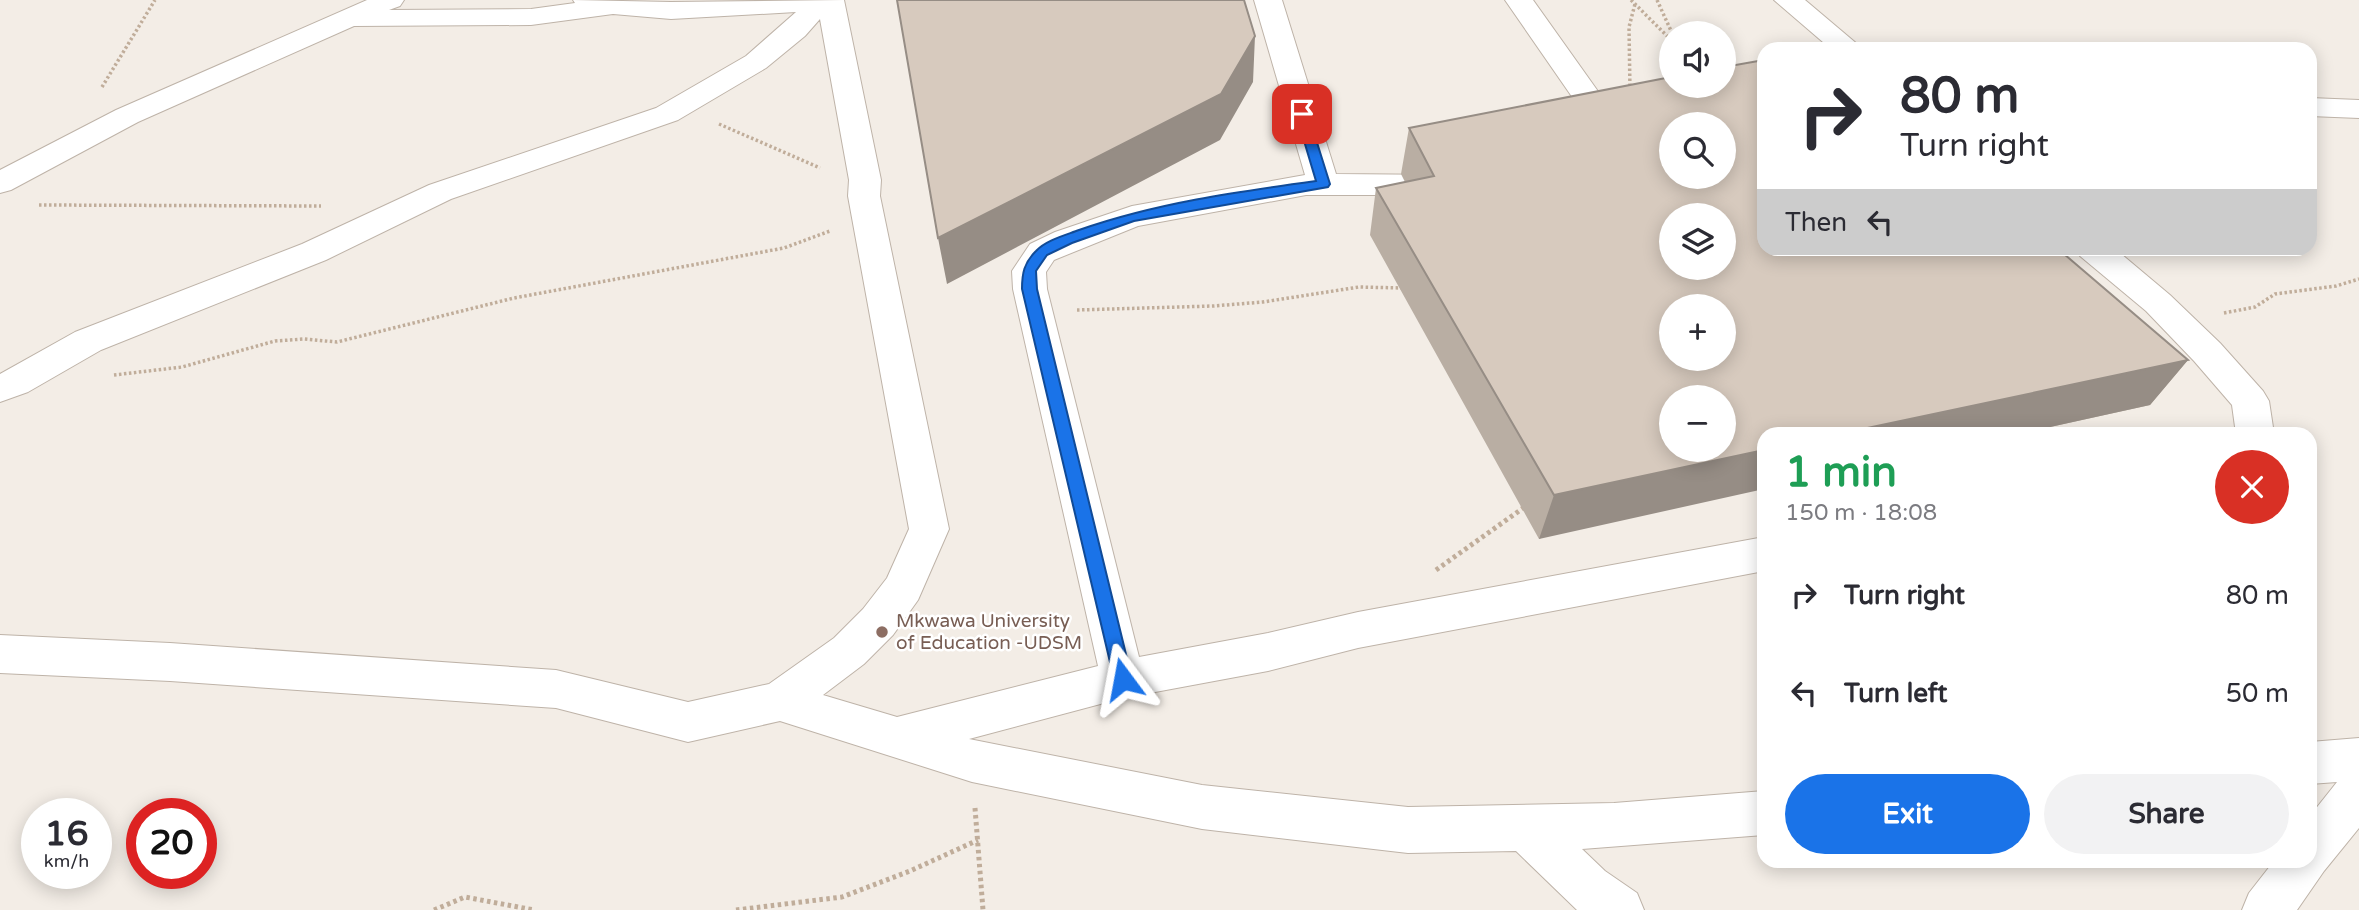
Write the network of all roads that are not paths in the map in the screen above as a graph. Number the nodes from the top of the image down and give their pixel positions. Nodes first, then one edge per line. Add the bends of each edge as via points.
1 (390, 0) edge
2 (1268, 0) edge
3 (1519, 0) edge
4 (1788, 0) edge
5 (824, 1) edge
6 (598, 3) edge
7 (347, 19) junction
8 (1840, 42) edge
9 (2317, 107) edge
10 (2359, 109) edge
11 (1623, 170) edge
12 (0, 183) edge
13 (1323, 184) junction
14 (1481, 189) edge
15 (2101, 256) edge
16 (0, 388) edge
17 (2254, 427) edge
18 (1757, 555) edge
19 (0, 654) edge
20 (1123, 679) junction
21 (780, 701) junction
22 (895, 738) junction
23 (2359, 759) edge
24 (2317, 762) edge
25 (2359, 791) edge
26 (1757, 814) edge
27 (1526, 828) junction
28 (2317, 844) edge
29 (2299, 868) edge
30 (1619, 910) edge
31 (2267, 910) edge

1 - 7 street
2 - 13 street
3 - 11 street via 1592,104 1617,147
4 - 8 street
5 - 6 street via 651,9
5 - 16 street via 756,62 671,111 440,192 314,252 88,341
5 - 21 street via 929,529 903,588 878,622 849,651
6 - 7 street via 531,17
7 - 12 street via 127,116
9 - 10 street
13 - 14 street
13 - 20 street via 1132,217 1042,252 1029,271 1034,309
15 - 17 street via 2207,352 2250,401
18 - 20 street
19 - 21 street via 556,689 688,722
20 - 22 street
21 - 22 street
22 - 27 street via 972,761 1202,807 1408,830
23 - 24 street
25 - 28 street
26 - 27 street via 1614,827
27 - 30 street via 1588,888
29 - 31 street

